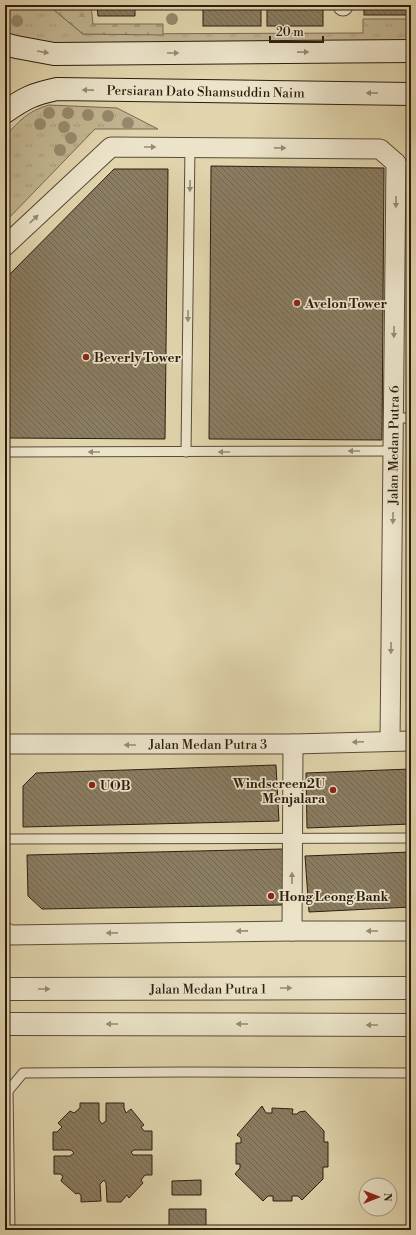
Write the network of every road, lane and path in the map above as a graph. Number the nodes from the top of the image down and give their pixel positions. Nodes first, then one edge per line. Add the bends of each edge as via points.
1 (5, 44) edge
2 (411, 51) edge
3 (411, 94) edge
4 (5, 112) edge
5 (190, 147) junction
6 (404, 163) edge
7 (5, 246) edge
8 (402, 418) edge
9 (393, 451) junction
10 (5, 452) edge
11 (186, 452) junction
12 (390, 741) junction
13 (411, 741) edge
14 (5, 744) edge
15 (293, 744) junction
16 (293, 838) junction
17 (411, 838) edge
18 (5, 839) edge
19 (292, 931) junction
20 (411, 931) edge
21 (8, 933) edge
22 (411, 988) edge
23 (5, 989) edge
24 (5, 1024) edge
25 (411, 1025) edge
26 (411, 1073) edge
27 (10, 1230) edge

1 -> 2 main road via 54,54
3 -> 4 main road, Persiaran Dato Shamsuddin Naim via 57,89 23,99
5 -> 6 street via 380,149
7 -> 5 street via 111,147
5 -> 11 lane
6 -> 8 street, Jalan Medan Putra 6
8 - 9 street, Jalan Medan Putra 6
9 -> 11 lane
9 -> 12 street, Jalan Medan Putra 6
11 -> 10 lane
12 - 13 street, Jalan Medan Putra 3
12 -> 15 street, Jalan Medan Putra 3
15 -> 14 street, Jalan Medan Putra 3
15 - 16 street
16 - 17 lane
16 - 18 lane
19 -> 16 street
20 -> 19 street
19 -> 21 street
23 -> 22 main road, Jalan Medan Putra 1
25 -> 24 main road
26 - 27 lane via 23,1073 8,1091

